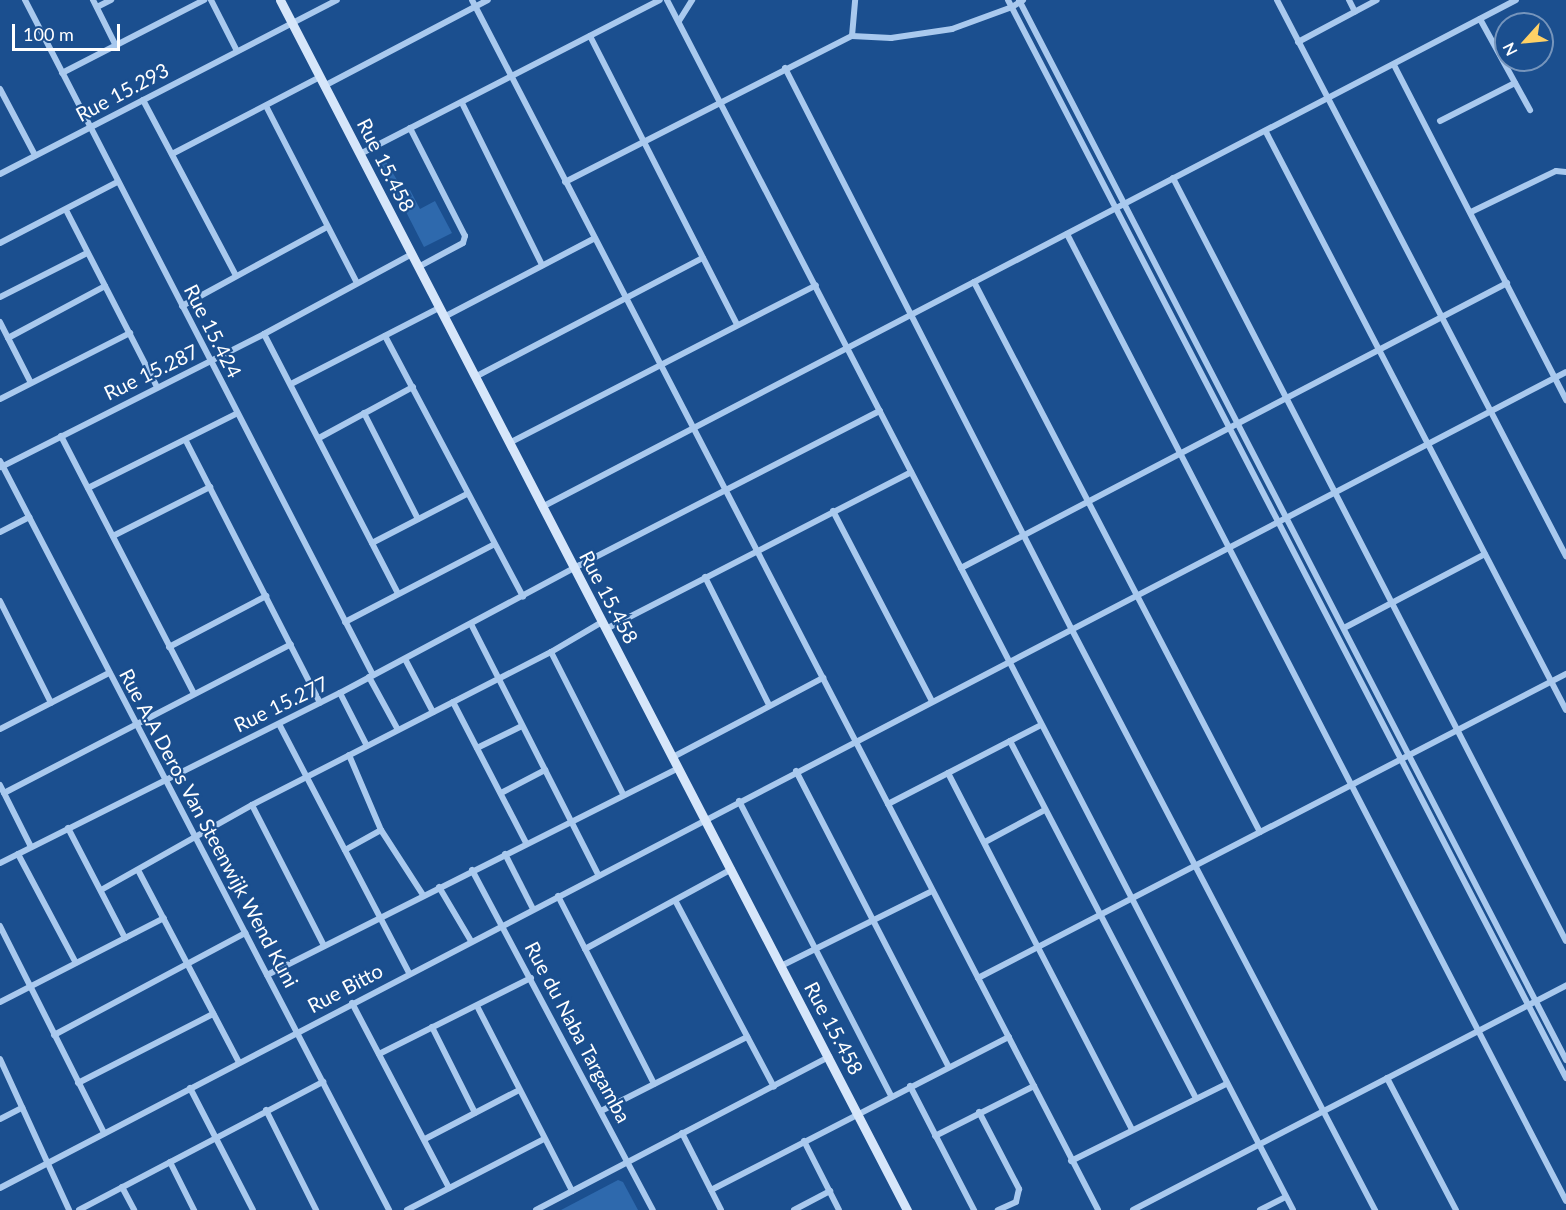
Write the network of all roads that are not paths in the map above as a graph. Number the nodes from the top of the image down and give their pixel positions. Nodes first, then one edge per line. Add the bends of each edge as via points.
1 (25, 0) edge
2 (93, 0) edge
3 (111, 0) edge
4 (204, 0) edge
5 (211, 0) edge
6 (280, 0) edge
7 (337, 0) edge
8 (472, 0) edge
9 (488, 0) edge
10 (660, 0) edge
11 (667, 0) edge
12 (692, 0) edge
13 (855, 0) edge
14 (1008, 0) edge
15 (1277, 0) edge
16 (1349, 0) edge
17 (1377, 0) edge
18 (1516, 0) edge
19 (1021, 1) edge
20 (97, 7) junction
21 (475, 7) junction
22 (1012, 7) junction
23 (1355, 12) junction
24 (1480, 19) junction
25 (679, 21) junction
26 (292, 23) junction
27 (590, 36) junction
28 (852, 36) junction
29 (1298, 42) junction
30 (116, 46) junction
31 (237, 51) junction
32 (1394, 65) junction
33 (785, 68) junction
34 (62, 73) junction
35 (511, 76) junction
36 (1058, 76) junction
37 (1050, 80) junction
38 (322, 81) junction
39 (1515, 83) junction
40 (0, 89) edge
41 (1328, 99) junction
42 (143, 100) junction
43 (462, 102) junction
44 (721, 102) junction
45 (8, 104) junction
46 (266, 106) junction
47 (0, 108) edge
48 (1530, 110) dead end
49 (1079, 117) junction
50 (1071, 122) junction
51 (1440, 122) dead end
52 (90, 128) junction
53 (410, 128) junction
54 (1266, 132) junction
55 (644, 143) junction
56 (172, 154) junction
57 (360, 154) junction
58 (35, 155) junction
59 (1566, 172) edge
60 (0, 174) edge
61 (1173, 178) junction
62 (117, 182) junction
63 (565, 182) junction
64 (1124, 204) junction
65 (1116, 208) junction
66 (66, 210) junction
67 (1471, 212) junction
68 (327, 227) junction
69 (1067, 234) junction
70 (595, 238) junction
71 (0, 243) edge
72 (87, 253) junction
73 (412, 254) junction
74 (703, 258) junction
75 (542, 265) junction
76 (418, 267) junction
77 (236, 276) junction
78 (974, 282) junction
79 (357, 283) junction
80 (1507, 284) junction
81 (816, 285) junction
82 (105, 286) junction
83 (0, 297) edge
84 (626, 298) junction
85 (182, 306) junction
86 (439, 308) junction
87 (912, 315) junction
88 (444, 317) junction
89 (1443, 318) junction
90 (0, 322) edge
91 (736, 325) junction
92 (130, 333) junction
93 (264, 334) junction
94 (385, 336) junction
95 (8, 338) junction
96 (847, 348) junction
97 (1380, 350) junction
98 (210, 362) junction
99 (661, 366) junction
100 (1566, 372) edge
101 (475, 377) junction
102 (1555, 378) junction
103 (31, 383) junction
104 (291, 384) junction
105 (157, 387) junction
106 (413, 387) junction
107 (0, 399) edge
108 (1289, 399) junction
109 (1566, 400) edge
110 (880, 411) junction
111 (1492, 412) junction
112 (364, 413) junction
113 (236, 414) junction
114 (1239, 424) junction
115 (693, 427) junction
116 (1231, 429) junction
117 (61, 436) junction
118 (319, 438) junction
119 (186, 441) junction
120 (508, 443) junction
121 (1428, 445) junction
122 (1181, 454) junction
123 (1, 465) edge
124 (911, 472) junction
125 (210, 487) junction
126 (88, 488) junction
127 (725, 490) junction
128 (1336, 492) junction
129 (466, 494) junction
130 (1089, 503) junction
131 (542, 507) junction
132 (833, 511) junction
133 (29, 517) junction
134 (1287, 518) junction
135 (418, 519) junction
136 (1280, 521) junction
137 (0, 532) edge
138 (113, 536) junction
139 (1024, 537) junction
140 (372, 543) junction
141 (493, 545) junction
142 (1228, 548) junction
143 (756, 550) junction
144 (1485, 554) junction
145 (1566, 556) edge
146 (574, 568) junction
147 (961, 568) junction
148 (705, 577) junction
149 (398, 594) junction
150 (1137, 595) junction
151 (266, 596) junction
152 (523, 597) junction
153 (0, 601) edge
154 (1394, 603) junction
155 (345, 622) junction
156 (471, 624) junction
157 (604, 626) junction
158 (1071, 628) junction
159 (1344, 628) junction
160 (291, 644) junction
161 (169, 647) junction
162 (551, 652) junction
163 (405, 659) junction
164 (1009, 660) junction
165 (109, 673) junction
166 (1566, 674) edge
167 (371, 676) junction
168 (823, 678) junction
169 (498, 679) junction
170 (1552, 681) junction
171 (340, 693) junction
172 (194, 694) junction
173 (932, 701) junction
174 (453, 702) junction
175 (51, 703) junction
176 (320, 703) junction
177 (769, 705) junction
178 (1566, 710) edge
179 (433, 712) junction
180 (137, 724) junction
181 (279, 724) junction
182 (1041, 724) junction
183 (1, 726) edge
184 (522, 726) junction
185 (1460, 729) junction
186 (398, 730) junction
187 (1010, 741) junction
188 (855, 742) junction
189 (368, 746) junction
190 (477, 748) junction
191 (1410, 754) junction
192 (349, 755) junction
193 (673, 757) junction
194 (1403, 758) junction
195 (678, 768) junction
196 (545, 770) junction
197 (796, 771) junction
198 (948, 772) junction
199 (307, 777) junction
200 (165, 778) junction
201 (1351, 784) junction
202 (0, 785) edge
203 (4, 793) junction
204 (501, 793) junction
205 (623, 794) junction
206 (739, 801) junction
207 (888, 804) junction
208 (252, 805) junction
209 (1045, 810) junction
210 (705, 819) junction
211 (571, 820) junction
212 (68, 828) junction
213 (381, 830) junction
214 (1260, 832) junction
215 (196, 837) junction
216 (985, 842) junction
217 (526, 843) junction
218 (31, 847) junction
219 (345, 850) junction
220 (18, 854) junction
221 (505, 854) junction
222 (0, 863) edge
223 (1197, 865) junction
224 (732, 869) junction
225 (138, 870) junction
226 (472, 870) junction
227 (598, 874) junction
228 (439, 887) junction
229 (101, 890) junction
230 (932, 891) junction
231 (423, 895) junction
232 (558, 896) junction
233 (1131, 898) junction
234 (676, 902) junction
235 (532, 909) junction
236 (1100, 915) junction
237 (164, 918) junction
238 (380, 918) junction
239 (873, 922) junction
240 (502, 925) junction
241 (0, 926) edge
242 (245, 933) junction
243 (125, 938) junction
244 (471, 941) junction
245 (1566, 941) edge
246 (324, 946) junction
247 (1040, 946) junction
248 (585, 949) junction
249 (815, 951) junction
250 (76, 963) junction
251 (188, 965) junction
252 (781, 966) junction
253 (409, 974) junction
254 (267, 975) junction
255 (531, 978) junction
256 (978, 978) junction
257 (1566, 986) edge
258 (30, 987) junction
259 (1535, 1001) junction
260 (0, 1002) edge
261 (352, 1003) junction
262 (1528, 1005) junction
263 (477, 1006) junction
264 (213, 1014) junction
265 (432, 1027) junction
266 (1479, 1031) junction
267 (297, 1032) junction
268 (54, 1035) junction
269 (747, 1037) junction
270 (1009, 1038) junction
271 (380, 1054) junction
272 (829, 1057) junction
273 (0, 1059) edge
274 (1566, 1060) edge
275 (238, 1062) junction
276 (948, 1066) junction
277 (1387, 1078) junction
278 (1566, 1078) edge
279 (322, 1082) junction
280 (78, 1083) junction
281 (654, 1084) junction
282 (1226, 1084) junction
283 (910, 1086) junction
284 (1034, 1086) junction
285 (774, 1087) junction
286 (190, 1088) junction
287 (519, 1090) junction
288 (891, 1096) junction
289 (1196, 1099) junction
290 (22, 1108) junction
291 (266, 1110) junction
292 (601, 1111) junction
293 (980, 1112) junction
294 (1324, 1112) junction
295 (475, 1113) junction
296 (859, 1114) junction
297 (0, 1119) edge
298 (1132, 1129) junction
299 (104, 1133) junction
300 (682, 1133) junction
301 (935, 1136) junction
302 (215, 1137) junction
303 (425, 1139) junction
304 (544, 1139) junction
305 (804, 1142) junction
306 (1259, 1145) junction
307 (1071, 1161) junction
308 (170, 1162) junction
309 (627, 1162) junction
310 (47, 1164) junction
311 (122, 1187) junction
312 (0, 1188) edge
313 (449, 1188) junction
314 (711, 1190) junction
315 (572, 1191) junction
316 (830, 1191) junction
317 (1286, 1197) junction
318 (1566, 1201) edge
319 (69, 1210) edge
320 (79, 1210) edge
321 (134, 1210) edge
322 (194, 1210) edge
323 (253, 1210) edge
324 (316, 1210) edge
325 (389, 1210) edge
326 (407, 1210) edge
327 (536, 1210) edge
328 (653, 1210) edge
329 (721, 1210) edge
330 (794, 1210) edge
331 (839, 1210) edge
332 (907, 1210) edge
333 (974, 1210) edge
334 (998, 1210) edge
335 (1098, 1210) edge
336 (1133, 1210) edge
337 (1260, 1210) edge
338 (1293, 1210) edge
339 (1375, 1210) edge
340 (1456, 1210) edge

1 - 34 street, Rue 15.424
2 - 20 street
3 - 20 street
4 - 30 street
5 - 31 street
6 - 26 main road, Rue 15.458
7 - 26 street, Rue 15.293
8 - 21 street
9 - 21 street
10 - 27 street
11 - 25 street
12 - 25 street
13 - 28 street
14 - 22 street
15 - 29 street
16 - 23 street
17 - 23 street
18 - 24 street
19 - 22 street
19 - 36 street
20 - 30 street
21 - 35 street
21 - 38 street
22 - 28 street via 922,34 891,38
22 - 37 street
23 - 29 street
24 - 32 street
24 - 39 street
25 - 44 street
26 - 31 street, Rue 15.293
26 - 38 main road, Rue 15.458
27 - 35 street
27 - 55 street
28 - 33 street
29 - 41 street
30 - 34 street
31 - 42 street, Rue 15.293
32 - 41 street
32 - 67 street
33 - 44 street
33 - 87 street
34 - 52 street, Rue 15.424
35 - 43 street
35 - 63 street
36 - 37 street
36 - 49 street
37 - 50 street
38 - 46 street
38 - 57 main road, Rue 15.458
39 - 48 street
39 - 51 street
40 - 45 street
41 - 54 street
41 - 89 street
42 - 52 street, Rue 15.293
42 - 56 street
43 - 53 street
43 - 75 street
44 - 55 street
44 - 81 street
45 - 47 street
45 - 58 street
46 - 56 street
46 - 68 street
49 - 50 street
49 - 64 street
50 - 65 street
52 - 58 street, Rue 15.293
52 - 62 street, Rue 15.424
53 - 57 street
53 - 76 street via 465,236 463,243
54 - 61 street
54 - 97 street
55 - 63 street
55 - 74 street
56 - 77 street
57 - 73 main road, Rue 15.458
58 - 60 street, Rue 15.293
59 - 67 street via 1556,171
61 - 64 street
61 - 108 street
62 - 66 street
62 - 85 street, Rue 15.424
63 - 70 street
64 - 65 street
64 - 114 street
65 - 69 street
65 - 116 street
66 - 71 street
66 - 72 street
67 - 80 street
68 - 77 street
68 - 79 street
69 - 78 street
69 - 122 street
70 - 75 street
70 - 84 street
72 - 82 street
72 - 83 street
73 - 76 main road, Rue 15.458
73 - 79 street, Rue 15.287
74 - 84 street
74 - 91 street
75 - 88 street
76 - 86 main road, Rue 15.458
77 - 85 street
78 - 87 street
78 - 130 street
79 - 93 street, Rue 15.287
80 - 89 street
80 - 102 street
81 - 91 street
81 - 96 street
82 - 92 street
82 - 95 street
84 - 99 street
84 - 101 street
85 - 98 street, Rue 15.424
86 - 88 main road, Rue 15.458
86 - 94 street
87 - 96 street
87 - 139 street
88 - 101 main road, Rue 15.458
89 - 97 street
89 - 111 street
90 - 95 street
91 - 99 street
92 - 103 street
92 - 105 street
93 - 98 street, Rue 15.287
93 - 104 street
94 - 104 street
94 - 106 street
95 - 103 street
96 - 110 street
96 - 115 street
97 - 108 street
97 - 121 street
98 - 105 street, Rue 15.287
98 - 113 street, Rue 15.424
99 - 115 street
99 - 120 street
100 - 102 street, Rue Bitto
101 - 120 main road, Rue 15.458
102 - 109 street
102 - 111 street, Rue Bitto
103 - 107 street
104 - 118 street
105 - 117 street, Rue 15.287
106 - 112 street
106 - 129 street
108 - 114 street
108 - 128 street
110 - 124 street
110 - 127 street, Rue 15.277
111 - 121 street, Rue Bitto
111 - 145 street
112 - 118 street
112 - 135 street
113 - 119 street
113 - 155 street, Rue 15.424
114 - 116 street
114 - 134 street
115 - 127 street
115 - 131 street
116 - 122 street
116 - 136 street
117 - 123 street, Rue 15.287
117 - 126 street
118 - 140 street
119 - 125 street
119 - 126 street
120 - 131 main road, Rue 15.458
121 - 128 street, Rue Bitto
121 - 144 street
122 - 130 street
122 - 142 street
123 - 133 street, Rue A.A Deros Van Steenwijk Wend Kuni
124 - 132 street
124 - 147 street
125 - 138 street
125 - 151 street
126 - 138 street
127 - 143 street
127 - 146 street, Rue 15.277
128 - 134 street, Rue Bitto
128 - 154 street
129 - 135 street
129 - 141 street
130 - 139 street
130 - 150 street
131 - 146 main road, Rue 15.458
132 - 143 street
132 - 173 street
133 - 137 street
133 - 165 street, Rue A.A Deros Van Steenwijk Wend Kuni
134 - 136 street, Rue Bitto
134 - 159 street
135 - 140 street
136 - 142 street, Rue Bitto
136 - 194 street
138 - 161 street
139 - 147 street
139 - 158 street
140 - 149 street
141 - 149 street
141 - 152 street
142 - 150 street, Rue Bitto
142 - 201 street
143 - 148 street
143 - 168 street
144 - 154 street
144 - 170 street
146 - 152 street, Rue 15.277
146 - 157 main road, Rue 15.458
147 - 164 street
148 - 157 street
148 - 177 street
149 - 155 street
150 - 158 street, Rue Bitto
150 - 214 street
151 - 160 street
151 - 161 street
152 - 156 street, Rue 15.277
153 - 175 street
154 - 159 street
154 - 185 street
155 - 167 street, Rue 15.424
156 - 163 street, Rue 15.277
156 - 169 street
157 - 162 street
157 - 193 main road, Rue 15.458
158 - 164 street, Rue Bitto
158 - 223 street
159 - 191 street
160 - 172 street
160 - 176 street
161 - 172 street
162 - 169 street
162 - 205 street
163 - 167 street, Rue 15.277
163 - 179 street
164 - 173 street, Rue Bitto
164 - 182 street
165 - 175 street
165 - 180 street, Rue A.A Deros Van Steenwijk Wend Kuni
166 - 170 street
167 - 171 street, Rue 15.277
167 - 186 street, Rue 15.424
168 - 177 street
168 - 188 street
169 - 174 street
169 - 184 street
170 - 178 street
170 - 185 street
171 - 176 street, Rue 15.277
171 - 189 street
172 - 180 street
173 - 188 street, Rue Bitto
174 - 179 street
174 - 190 street
175 - 183 street
176 - 181 street, Rue 15.277
177 - 193 street
179 - 186 street
180 - 200 street, Rue A.A Deros Van Steenwijk Wend Kuni
180 - 203 street
181 - 199 street
181 - 200 street, Rue 15.277
182 - 187 street
182 - 233 street
184 - 190 street
184 - 196 street
185 - 191 street
185 - 245 street
186 - 189 street
187 - 198 street
187 - 209 street
188 - 197 street, Rue Bitto
188 - 207 street
189 - 192 street
190 - 204 street
191 - 194 street
191 - 259 street
192 - 199 street
192 - 213 street
193 - 195 main road, Rue 15.458
194 - 201 street
194 - 262 street
195 - 205 street
195 - 210 main road, Rue 15.458
196 - 204 street
196 - 211 street
197 - 206 street, Rue Bitto
197 - 239 street
198 - 207 street
198 - 216 street
199 - 208 street
199 - 219 street
200 - 212 street, Rue 15.277
200 - 215 street, Rue A.A Deros Van Steenwijk Wend Kuni
201 - 214 street
201 - 266 street
202 - 203 street
203 - 218 street
204 - 217 street
205 - 211 street
206 - 210 street, Rue Bitto
206 - 249 street
207 - 230 street
208 - 215 street
208 - 246 street
209 - 216 street
209 - 236 street
210 - 224 main road, Rue 15.458
210 - 227 street, Rue Bitto
211 - 217 street
211 - 227 street
212 - 218 street, Rue 15.277
212 - 229 street
213 - 219 street
213 - 231 street
214 - 223 street
215 - 225 street
215 - 242 street, Rue A.A Deros Van Steenwijk Wend Kuni
216 - 247 street
217 - 221 street
218 - 220 street, Rue 15.277
219 - 238 street
220 - 222 street, Rue 15.277
220 - 250 street
221 - 226 street
221 - 235 street
223 - 233 street
223 - 294 street
224 - 234 street
224 - 252 main road, Rue 15.458
225 - 229 street
225 - 237 street
226 - 228 street
226 - 240 street, Rue du Naba Targamba
227 - 232 street, Rue Bitto
228 - 231 street
228 - 244 street
229 - 243 street
230 - 239 street
230 - 256 street
231 - 238 street
232 - 235 street, Rue Bitto
232 - 248 street
233 - 236 street
233 - 282 street
234 - 248 street
234 - 269 street
235 - 240 street, Rue Bitto
236 - 247 street
236 - 289 street
237 - 243 street
237 - 251 street
238 - 246 street
238 - 253 street
239 - 249 street
239 - 276 street
240 - 244 street, Rue Bitto
240 - 255 street, Rue du Naba Targamba
241 - 258 street
242 - 251 street
242 - 254 street, Rue A.A Deros Van Steenwijk Wend Kuni
243 - 250 street
244 - 253 street, Rue Bitto
246 - 254 street
247 - 256 street
247 - 298 street
248 - 281 street
249 - 252 street
249 - 288 street
250 - 258 street
251 - 264 street
251 - 268 street
252 - 272 main road, Rue 15.458
253 - 261 street, Rue Bitto
254 - 267 street, Rue A.A Deros Van Steenwijk Wend Kuni
255 - 263 street
255 - 292 street, Rue du Naba Targamba
256 - 270 street
257 - 259 street
258 - 260 street
258 - 268 street
259 - 262 street
259 - 274 street
261 - 267 street, Rue Bitto
261 - 271 street
262 - 266 street
262 - 278 street
263 - 265 street
263 - 287 street
264 - 275 street
264 - 280 street
265 - 271 street
265 - 295 street
266 - 277 street
266 - 318 street
267 - 275 street, Rue Bitto
267 - 279 street, Rue A.A Deros Van Steenwijk Wend Kuni
268 - 280 street
269 - 281 street
269 - 285 street
270 - 276 street
270 - 284 street
271 - 303 street
272 - 285 street
272 - 296 main road, Rue 15.458
273 - 290 street
275 - 286 street, Rue Bitto
276 - 283 street
277 - 294 street
277 - 340 street
279 - 291 street
279 - 325 street, Rue A.A Deros Van Steenwijk Wend Kuni
280 - 299 street
281 - 292 street
282 - 289 street
282 - 306 street
283 - 288 street
283 - 301 street
284 - 293 street
284 - 307 street
285 - 300 street
286 - 299 street, Rue Bitto
286 - 302 street
287 - 295 street
287 - 304 street
288 - 296 street
289 - 298 street
290 - 297 street
290 - 310 street
291 - 302 street
291 - 324 street
292 - 309 street, Rue du Naba Targamba
293 - 301 street
293 - 334 street via 1019,1189 1016,1202
294 - 306 street
294 - 339 street
295 - 303 street
296 - 305 street
296 - 332 main road, Rue 15.458
298 - 307 street
299 - 310 street, Rue Bitto
300 - 309 street
300 - 314 street
301 - 333 street
302 - 308 street
302 - 323 street
303 - 313 street
304 - 313 street
304 - 315 street
305 - 314 street
305 - 316 street
306 - 317 street
306 - 336 street
307 - 335 street
308 - 311 street
308 - 322 street
309 - 315 street
309 - 328 street, Rue du Naba Targamba
310 - 312 street, Rue Bitto
310 - 319 street
311 - 320 street
311 - 321 street
313 - 326 street
314 - 329 street
315 - 327 street
316 - 330 street
316 - 331 street
317 - 337 street
317 - 338 street

